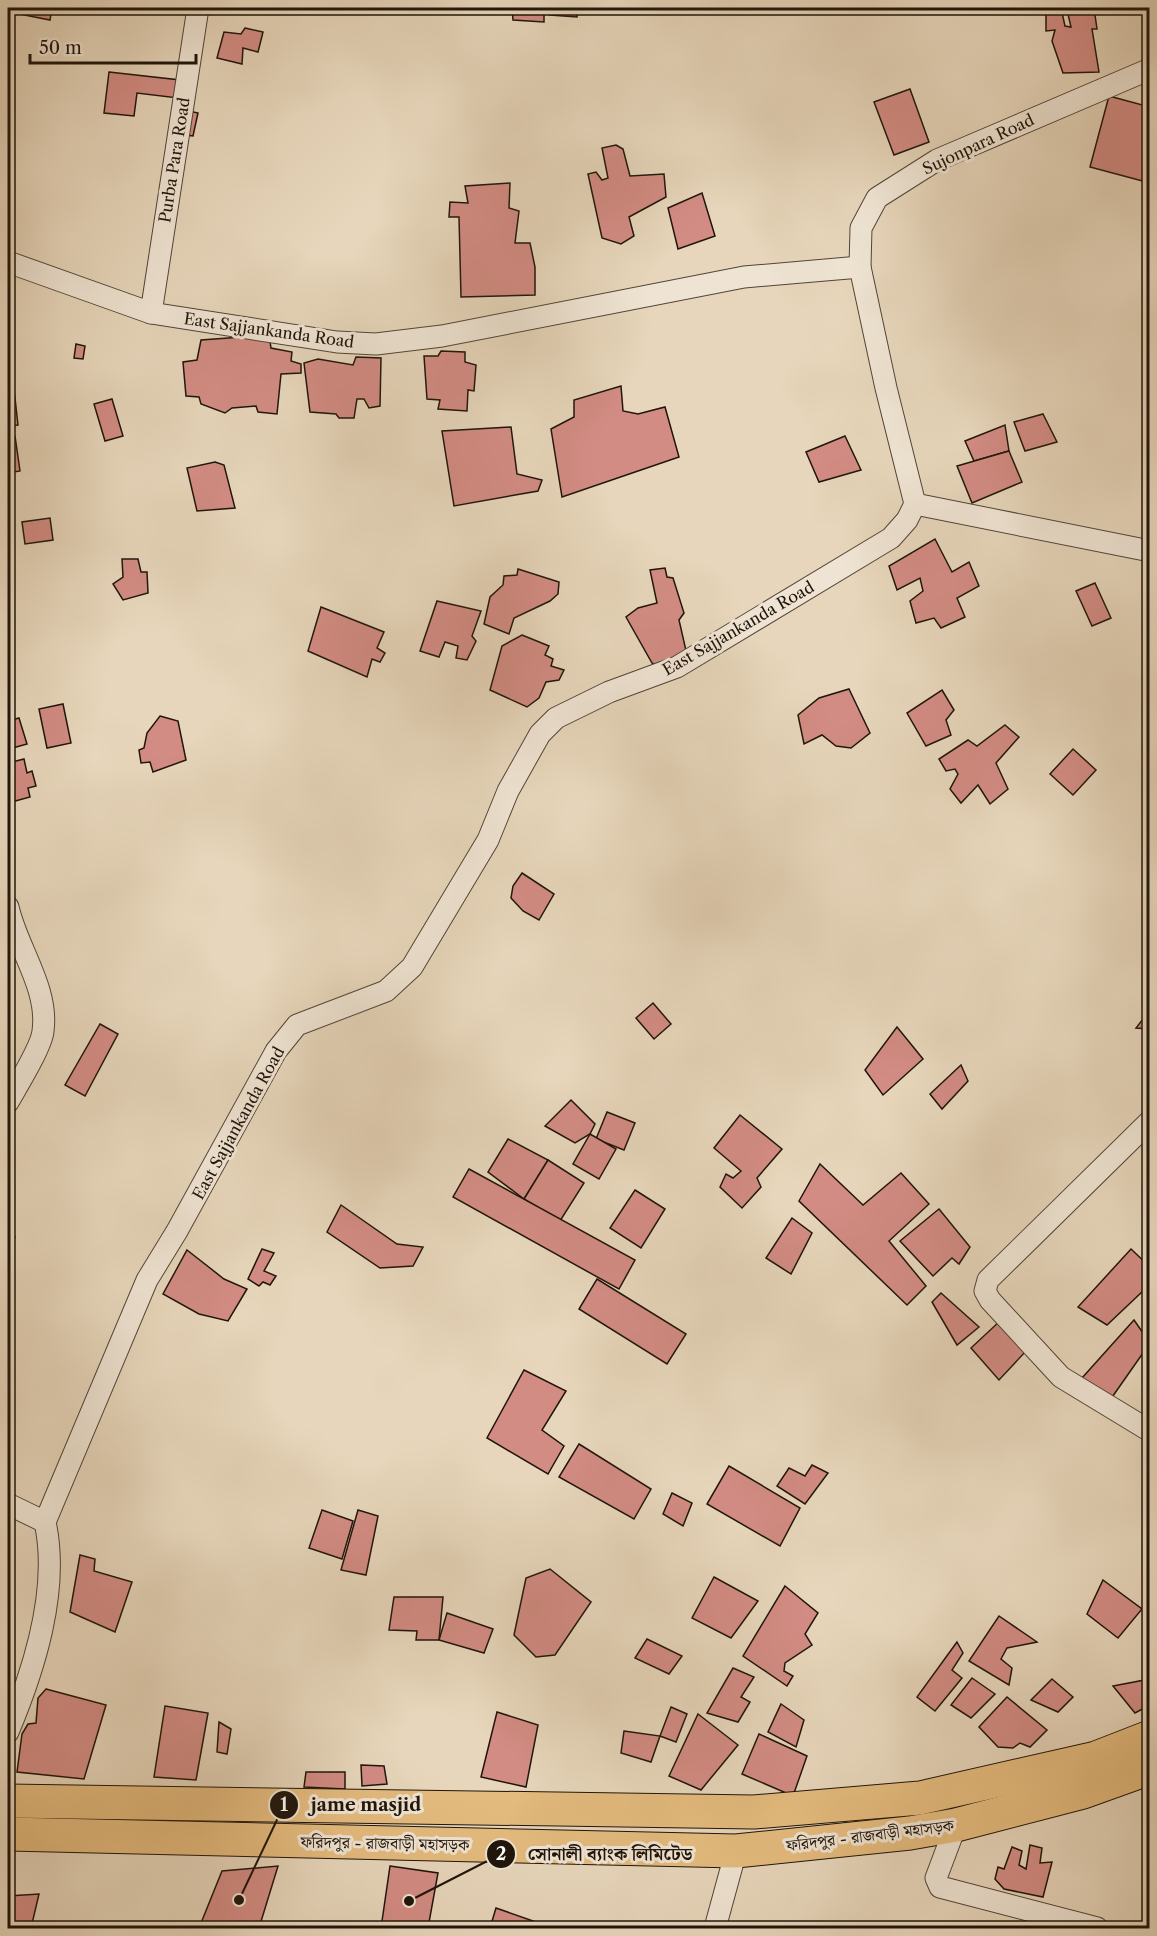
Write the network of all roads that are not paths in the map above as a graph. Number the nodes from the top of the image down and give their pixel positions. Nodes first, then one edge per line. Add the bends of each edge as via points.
1 (198, 8) edge
2 (1149, 69) edge
3 (8, 262) edge
4 (860, 267) junction
5 (151, 313) junction
6 (915, 504) junction
7 (1149, 551) edge
8 (8, 907) edge
9 (8, 1102) edge
10 (1149, 1121) edge
11 (1149, 1431) edge
12 (8, 1504) edge
13 (45, 1522) junction
14 (8, 1732) edge
15 (1149, 1737) edge
16 (1149, 1768) edge
17 (8, 1801) edge
18 (956, 1825) junction
19 (8, 1834) edge
20 (736, 1851) junction
21 (716, 1929) edge
22 (1097, 1929) edge

1 - 5 street, Purba Para Road
2 - 4 street, Sujonpara Road via 936,160 877,198 861,228
3 - 5 street, East Sajjankanda Road
4 - 5 street, East Sajjankanda Road via 744,277 442,336 376,344 337,342
4 - 6 street
6 - 7 street
6 - 13 street, East Sajjankanda Road via 891,538 677,667 609,692 556,718 540,734 508,791 488,840 412,967 386,991 297,1025 276,1051 147,1280
8 - 9 street via 11,924 39,987 44,1032
10 - 11 street via 988,1280 985,1291 1061,1377
12 - 13 street
13 - 14 street via 50,1542 44,1617
15 - 17 main road, ফরিদপুর - রাজবাড়ী মহাসড়ক via 1096,1758 920,1798 754,1812
16 - 18 main road, ফরিদপুর - রাজবাড়ী মহাসড়ক via 1083,1792
18 - 20 main road, ফরিদপুর - রাজবাড়ী মহাসড়ক
18 - 22 street via 936,1878 940,1887
19 - 20 main road, ফরিদপুর - রাজবাড়ী মহাসড়ক
20 - 21 street

